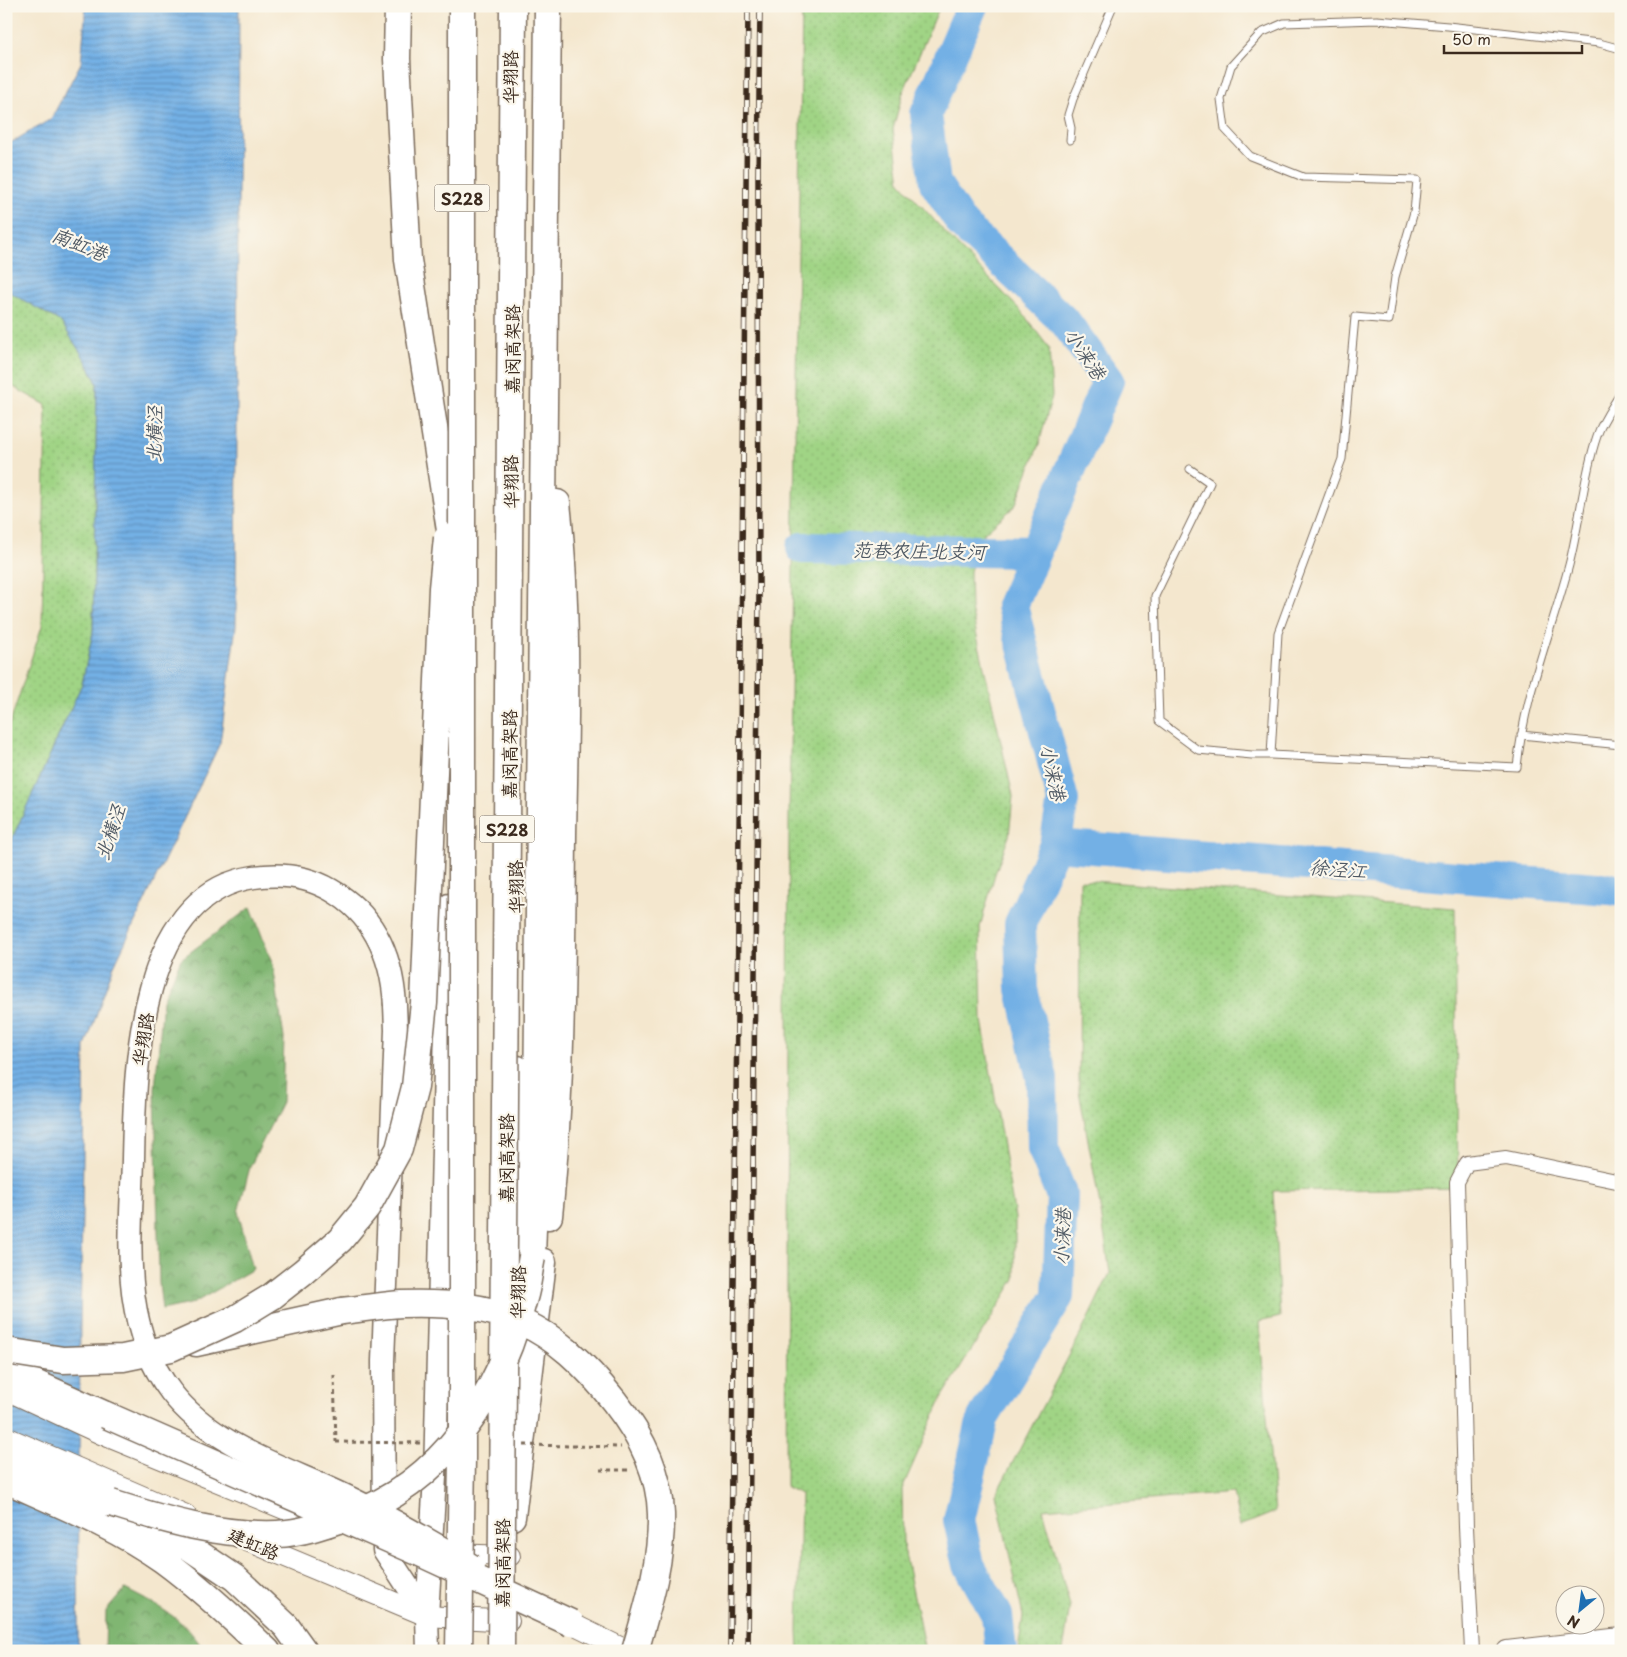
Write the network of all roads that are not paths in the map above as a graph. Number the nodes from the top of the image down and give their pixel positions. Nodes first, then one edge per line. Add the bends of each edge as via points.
1 (398, 6) edge
2 (462, 6) edge
3 (467, 6) edge
4 (509, 6) edge
5 (513, 6) edge
6 (548, 6) edge
7 (1113, 6) edge
8 (1621, 48) edge
9 (1070, 140) dead end
10 (544, 375) junction
11 (462, 391) junction
12 (1621, 392) edge
13 (1190, 468) dead end
14 (456, 566) junction
15 (1521, 735) junction
16 (1621, 745) edge
17 (1271, 755) junction
18 (1621, 1182) edge
19 (171, 1348) junction
20 (6, 1351) edge
21 (6, 1370) edge
22 (6, 1390) edge
23 (6, 1437) edge
24 (6, 1458) edge
25 (6, 1480) edge
26 (108, 1492) junction
27 (512, 1517) junction
28 (384, 1550) junction
29 (431, 1553) junction
30 (510, 1556) junction
31 (426, 1616) junction
32 (509, 1621) junction
33 (571, 1623) junction
34 (1621, 1638) edge
35 (267, 1651) edge
36 (304, 1651) edge
37 (428, 1651) edge
38 (459, 1651) edge
39 (501, 1651) edge
40 (510, 1651) edge
41 (628, 1651) edge
42 (635, 1651) edge
43 (1472, 1651) edge
44 (1507, 1651) edge

1 - 14 highway via 397,60 408,260
2 - 11 highway, S228, bridge
3 - 14 main road
4 - 27 main road, 华翔路 via 508,343 520,1202
5 - 39 highway, 嘉闵高架路 / S228, bridge
6 - 10 highway
7 - 9 lane via 1068,115
8 - 17 lane via 1386,21 1284,22 1261,33 1231,66 1221,99 1225,129 1250,156 1303,177 1417,180 1414,212 1395,277 1389,320 1355,317 1342,459 1278,633
10 - 26 highway, bridge via 537,1111 532,1257 510,1343 494,1383 452,1446 399,1492 368,1510 319,1527 278,1534 244,1533 193,1526
10 - 27 highway via 564,594 562,1008 555,1162
11 - 19 highway, bridge via 442,588 424,1002 416,1087 399,1149 367,1207 340,1240 270,1297 235,1319
11 - 38 highway, S228, bridge via 462,1458
12 - 15 lane via 1597,434 1570,564 1533,683
13 - 17 lane via 1210,484 1155,596 1159,721 1198,750
14 - 29 main road via 446,1103
15 - 16 lane
15 - 17 lane via 1517,767
18 - 43 street via 1506,1158 1467,1163 1457,1182
19 - 20 highway, bridge via 123,1358 63,1360
19 - 42 highway, bridge via 342,1311 400,1304 474,1307 508,1315 536,1329 567,1350 596,1378 642,1442 656,1477 661,1513 658,1555
21 - 33 highway, bridge
22 - 28 main road via 101,1434
23 - 26 main road, 建虹路
24 - 26 highway
25 - 35 highway via 116,1532 162,1559 204,1592
26 - 31 main road, 建虹路
26 - 36 highway, bridge via 235,1578 286,1626
27 - 30 main road, 华翔路
28 - 29 main road
28 - 31 main road
28 - 33 main road, 华翔路, bridge via 383,1361 396,1030 393,980 373,927 342,897 321,884 298,876 269,875 241,879 217,889 195,906 181,923 157,972 139,1046 130,1266 140,1333 154,1367 195,1418 225,1439 353,1499 422,1536
29 - 30 main road
29 - 31 main road
30 - 32 main road, 华翔路
31 - 32 main road, 建虹路
31 - 37 main road
32 - 40 main road, 华翔路
33 - 41 main road
34 - 44 main road

